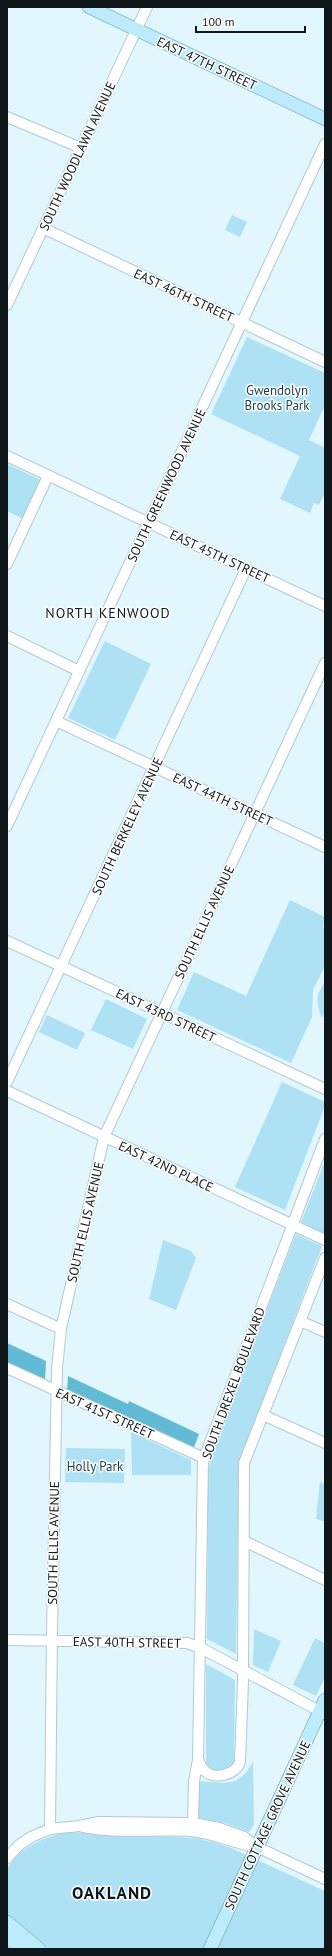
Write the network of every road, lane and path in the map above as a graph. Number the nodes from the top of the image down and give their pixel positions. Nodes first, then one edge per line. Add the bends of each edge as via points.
1 (88, 7) edge
2 (147, 7) edge
3 (137, 30) junction
4 (7, 117) edge
5 (325, 119) edge
6 (325, 144) edge
7 (81, 148) junction
8 (43, 228) junction
9 (7, 305) edge
10 (242, 322) junction
11 (325, 362) edge
12 (7, 456) edge
13 (48, 476) junction
14 (148, 522) junction
15 (7, 564) edge
16 (246, 569) junction
17 (325, 606) edge
18 (7, 636) edge
19 (325, 663) edge
20 (79, 671) junction
21 (56, 721) junction
22 (155, 767) junction
23 (254, 814) junction
24 (7, 826) edge
25 (325, 847) edge
26 (7, 941) edge
27 (62, 966) junction
28 (162, 1013) junction
29 (7, 1082) edge
30 (325, 1089) edge
31 (7, 1091) edge
32 (104, 1136) junction
33 (325, 1139) edge
34 (292, 1225) junction
35 (325, 1240) edge
36 (325, 1258) edge
37 (7, 1304) edge
38 (300, 1320) junction
39 (61, 1329) junction
40 (325, 1332) edge
41 (7, 1368) edge
42 (56, 1391) junction
43 (263, 1415) junction
44 (325, 1443) edge
45 (204, 1458) junction
46 (244, 1541) junction
47 (325, 1580) edge
48 (7, 1640) edge
49 (52, 1641) junction
50 (201, 1648) junction
51 (243, 1671) junction
52 (323, 1709) edge
53 (198, 1760) junction
54 (193, 1823) junction
55 (79, 1826) junction
56 (50, 1829) junction
57 (257, 1847) junction
58 (7, 1858) edge
59 (325, 1879) edge
60 (7, 1922) edge
61 (7, 1936) edge
62 (30, 1947) edge
63 (210, 1949) edge

1 - 3 main road, EAST 47TH STREET
2 - 3 street, SOUTH WOODLAWN AVENUE
3 - 5 main road, EAST 47TH STREET
3 - 7 street, SOUTH WOODLAWN AVENUE
4 - 7 street
6 - 10 street, SOUTH GREENWOOD AVENUE
7 - 8 street, SOUTH WOODLAWN AVENUE
8 - 9 street, SOUTH WOODLAWN AVENUE
8 - 10 street, EAST 46TH STREET
10 - 11 street, EAST 46TH STREET
10 - 14 street, SOUTH GREENWOOD AVENUE
12 - 13 street, EAST 45TH STREET
13 - 14 street, EAST 45TH STREET
13 - 15 street
14 - 16 street, EAST 45TH STREET
14 - 20 street, SOUTH GREENWOOD AVENUE
16 - 17 street, EAST 45TH STREET
16 - 22 street, SOUTH BERKELEY AVENUE
18 - 20 street
19 - 23 street, SOUTH ELLIS AVENUE
20 - 21 street, SOUTH GREENWOOD AVENUE
21 - 22 street, EAST 44TH STREET
21 - 24 street, SOUTH GREENWOOD AVENUE
22 - 23 street, EAST 44TH STREET
22 - 27 street, SOUTH BERKELEY AVENUE
23 - 25 street, EAST 44TH STREET
23 - 28 street, SOUTH ELLIS AVENUE
26 - 27 street, EAST 43RD STREET
27 - 28 street, EAST 43RD STREET
27 - 29 street, SOUTH BERKELEY AVENUE
28 - 30 street, EAST 43RD STREET
28 - 32 street, SOUTH ELLIS AVENUE
31 - 32 street, EAST 42ND PLACE
32 - 34 street, EAST 42ND PLACE
32 - 39 street, SOUTH ELLIS AVENUE
33 - 34 street, SOUTH DREXEL BOULEVARD
34 - 35 street, EAST 42ND PLACE
34 - 45 street, SOUTH DREXEL BOULEVARD
36 - 38 street
37 - 39 street
38 - 40 street
38 - 43 street
39 - 42 street, SOUTH ELLIS AVENUE
41 - 42 street, EAST 41ST STREET
42 - 45 street, EAST 41ST STREET
42 - 49 street, SOUTH ELLIS AVENUE
43 - 44 street
43 - 46 street via 244,1462
45 - 50 street, SOUTH DREXEL BOULEVARD
46 - 47 street
46 - 51 street
48 - 49 street, EAST 40TH STREET
49 - 50 street, EAST 40TH STREET via 187,1643
49 - 56 street, SOUTH ELLIS AVENUE
50 - 51 street, EAST 40TH STREET
50 - 53 street, SOUTH DREXEL BOULEVARD
51 - 52 street, EAST 40TH STREET
51 - 53 street via 238,1767 229,1774 210,1774 205,1772
52 - 57 main road, SOUTH COTTAGE GROVE AVENUE
53 - 54 street, SOUTH DREXEL BOULEVARD via 194,1781
54 - 55 street via 99,1822
54 - 57 street via 220,1828 244,1837
55 - 56 street
55 - 57 street via 100,1830 193,1831 217,1836 240,1845
56 - 58 street via 30,1837
57 - 59 street
57 - 63 main road, SOUTH COTTAGE GROVE AVENUE
60 - 62 main road
61 - 62 main road

